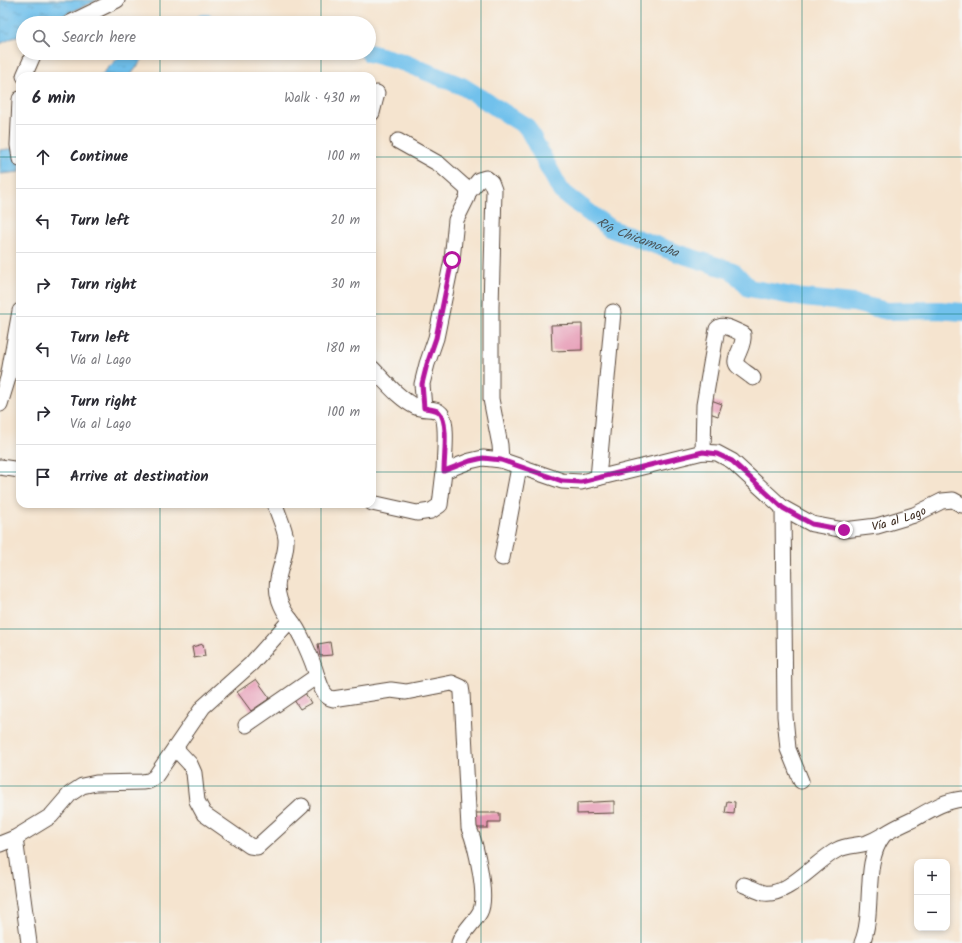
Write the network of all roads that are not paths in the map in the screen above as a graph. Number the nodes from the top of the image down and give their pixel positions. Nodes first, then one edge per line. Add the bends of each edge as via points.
1 (117, 0) edge
2 (84, 16) edge
3 (31, 60) edge
4 (26, 72) edge
5 (377, 93) dead end
6 (376, 97) edge
7 (398, 140) dead end
8 (468, 193) junction
9 (613, 312) dead end
10 (16, 333) edge
11 (376, 372) edge
12 (753, 378) dead end
13 (0, 404) edge
14 (424, 408) junction
15 (703, 452) junction
16 (501, 460) junction
17 (0, 467) edge
18 (519, 467) junction
19 (16, 469) edge
20 (444, 471) junction
21 (598, 478) junction
22 (376, 504) edge
23 (962, 505) edge
24 (276, 508) edge
25 (783, 508) junction
26 (502, 558) dead end
27 (290, 619) junction
28 (317, 676) junction
29 (246, 725) dead end
30 (175, 748) junction
31 (801, 781) dead end
32 (962, 799) edge
33 (302, 806) dead end
34 (883, 835) junction
35 (15, 838) junction
36 (0, 844) edge
37 (744, 885) dead end
38 (30, 943) edge
39 (459, 943) edge
40 (862, 943) edge

1 - 2 street
3 - 4 street
5 - 6 street
7 - 8 street via 439,164 466,188
8 - 14 street via 468,198 456,220 452,260 438,331 422,384
8 - 16 street via 478,180 486,178 494,190 491,399
9 - 21 street
10 - 13 street via 8,378
11 - 14 street via 403,398 418,408
12 - 15 street via 737,365 736,361 742,348 743,334 720,326 717,329 704,405
14 - 20 street via 436,410 443,417
15 - 21 street, Vía al Lago
15 - 25 street, Vía al Lago via 717,454 732,461
16 - 18 street, Vía al Lago
16 - 20 street, Vía al Lago via 483,458
17 - 19 street
18 - 21 street, Vía al Lago via 562,481 581,482
18 - 26 street
20 - 22 street via 440,505 432,511 417,513
23 - 25 street, Vía al Lago via 953,500 942,501 914,515 877,526 844,530 812,524
24 - 27 street via 286,538 277,580 278,591 280,603
25 - 31 street via 785,716 788,749
27 - 28 street
27 - 30 street via 251,664 209,700
28 - 29 street
28 - 39 street via 325,695 333,699 391,690 406,692 452,683 461,687 469,828 480,867 483,903
30 - 33 street via 190,764 194,773 197,801 204,814 250,846 257,847
30 - 35 street via 155,777 149,781 82,786 70,794 51,816
32 - 34 street via 946,802
34 - 37 street via 830,854 778,892 763,893
34 - 40 street via 872,861 867,930
35 - 36 street
35 - 38 street

